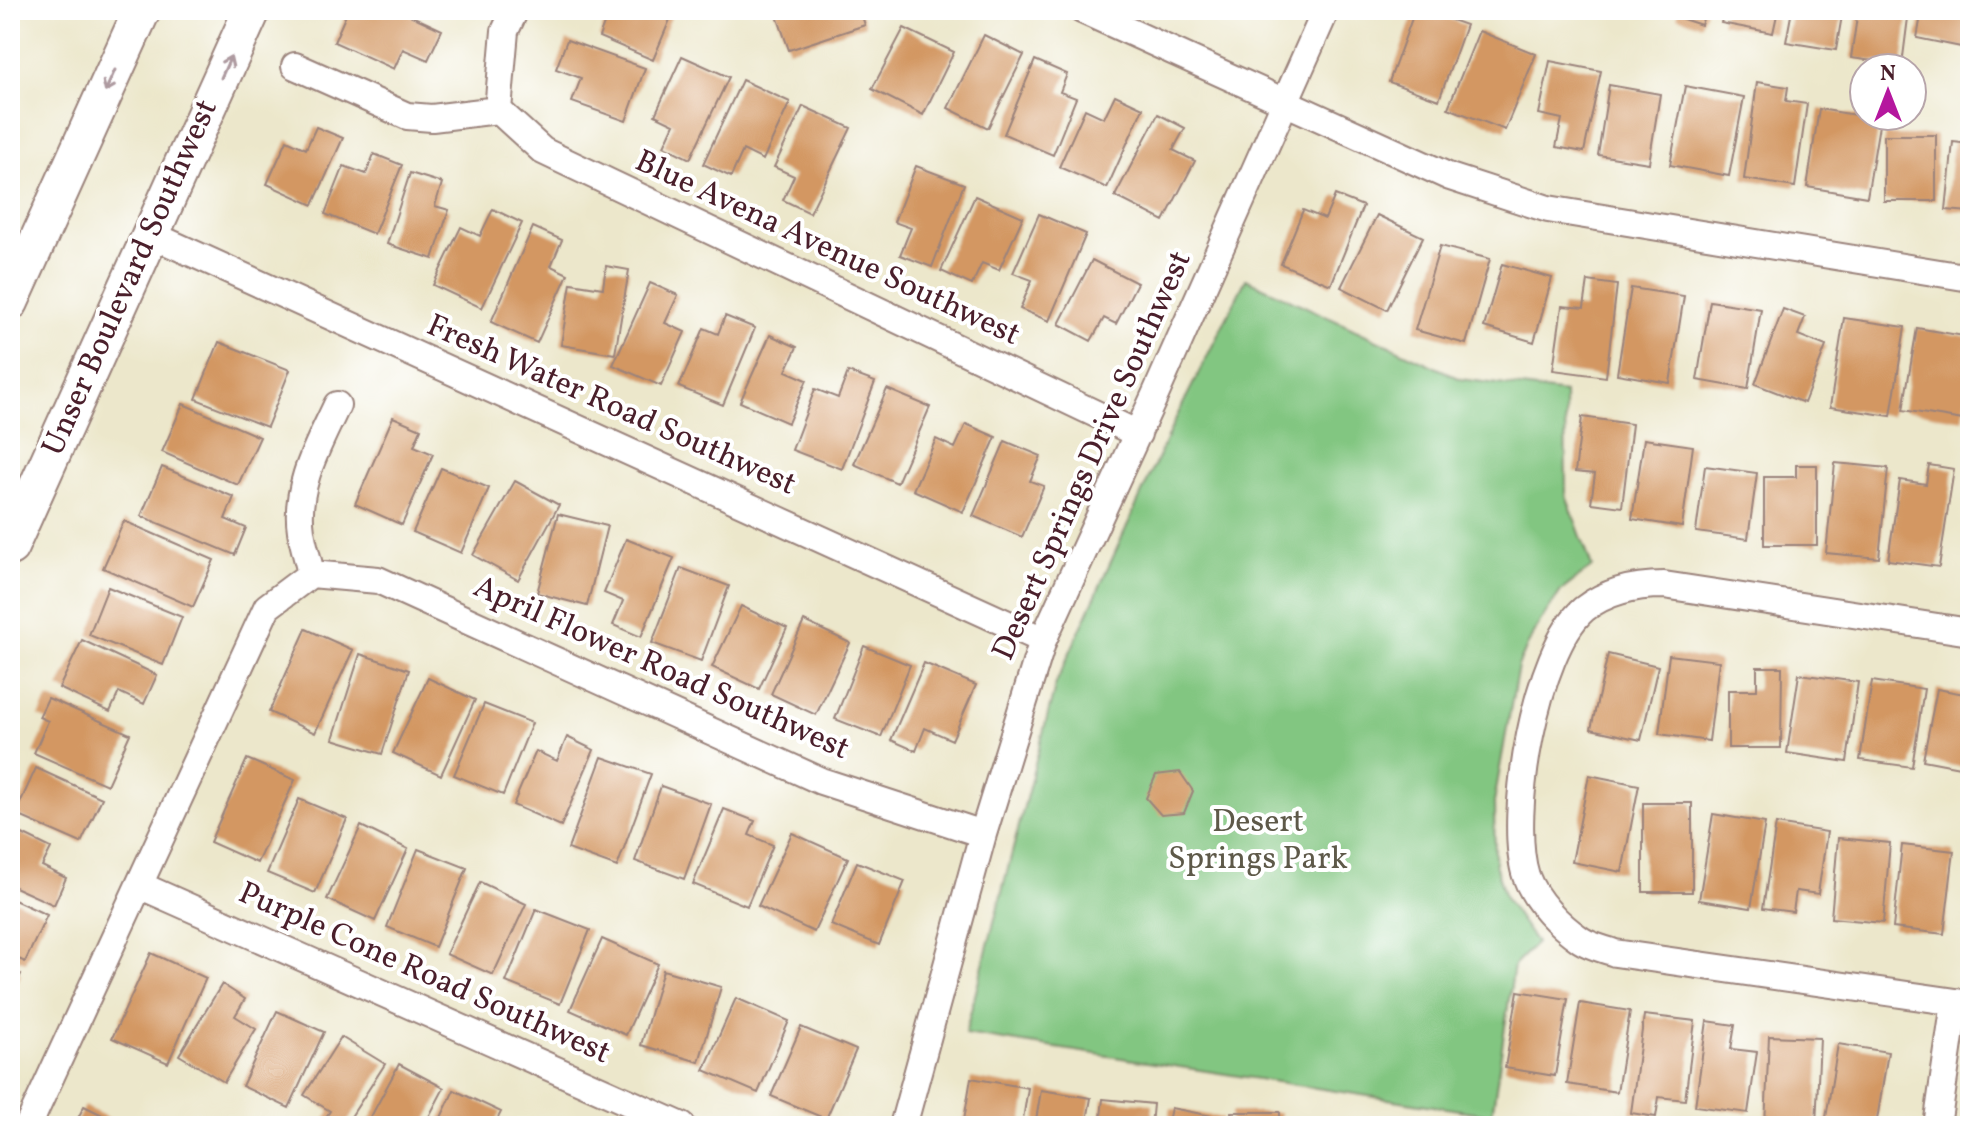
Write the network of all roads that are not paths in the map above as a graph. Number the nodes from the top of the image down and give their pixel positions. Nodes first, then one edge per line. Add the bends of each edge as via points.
1 (142, 10) edge
2 (252, 10) edge
3 (515, 10) edge
4 (1082, 10) edge
5 (1326, 10) edge
6 (295, 66) dead end
7 (1285, 101) junction
8 (498, 110) junction
9 (150, 234) junction
10 (1970, 278) edge
11 (10, 302) edge
12 (337, 405) dead end
13 (1138, 434) junction
14 (10, 547) edge
15 (311, 574) junction
16 (1970, 632) edge
17 (1043, 640) junction
18 (983, 834) junction
19 (139, 885) junction
20 (1962, 1003) edge
21 (28, 1126) edge
22 (682, 1126) edge
23 (903, 1126) edge
24 (1937, 1126) edge

1 -> 11 main road
9 -> 2 main road, Unser Boulevard Southwest
3 - 8 street via 505,31
4 - 7 street
5 - 7 street, Desert Springs Drive Southwest
6 - 8 street via 407,116
7 - 10 street via 1450,177 1548,209
7 - 13 street, Desert Springs Drive Southwest
8 - 13 street, Blue Avena Avenue Southwest via 543,151
9 - 14 main road, Unser Boulevard Southwest
9 - 17 street, Fresh Water Road Southwest
12 - 15 street via 300,497 300,529
13 - 17 street, Desert Springs Drive Southwest
15 - 18 street, April Flower Road Southwest via 378,580 821,781
15 - 19 street via 267,607
16 - 20 street via 1664,585 1638,585 1608,596 1584,610 1550,663 1527,754 1519,828 1527,876 1547,910 1582,941 1615,953
17 - 18 street, Desert Springs Drive Southwest
18 - 23 street, Desert Springs Drive Southwest
19 - 21 street
19 - 22 street, Purple Cone Road Southwest
20 - 24 street

